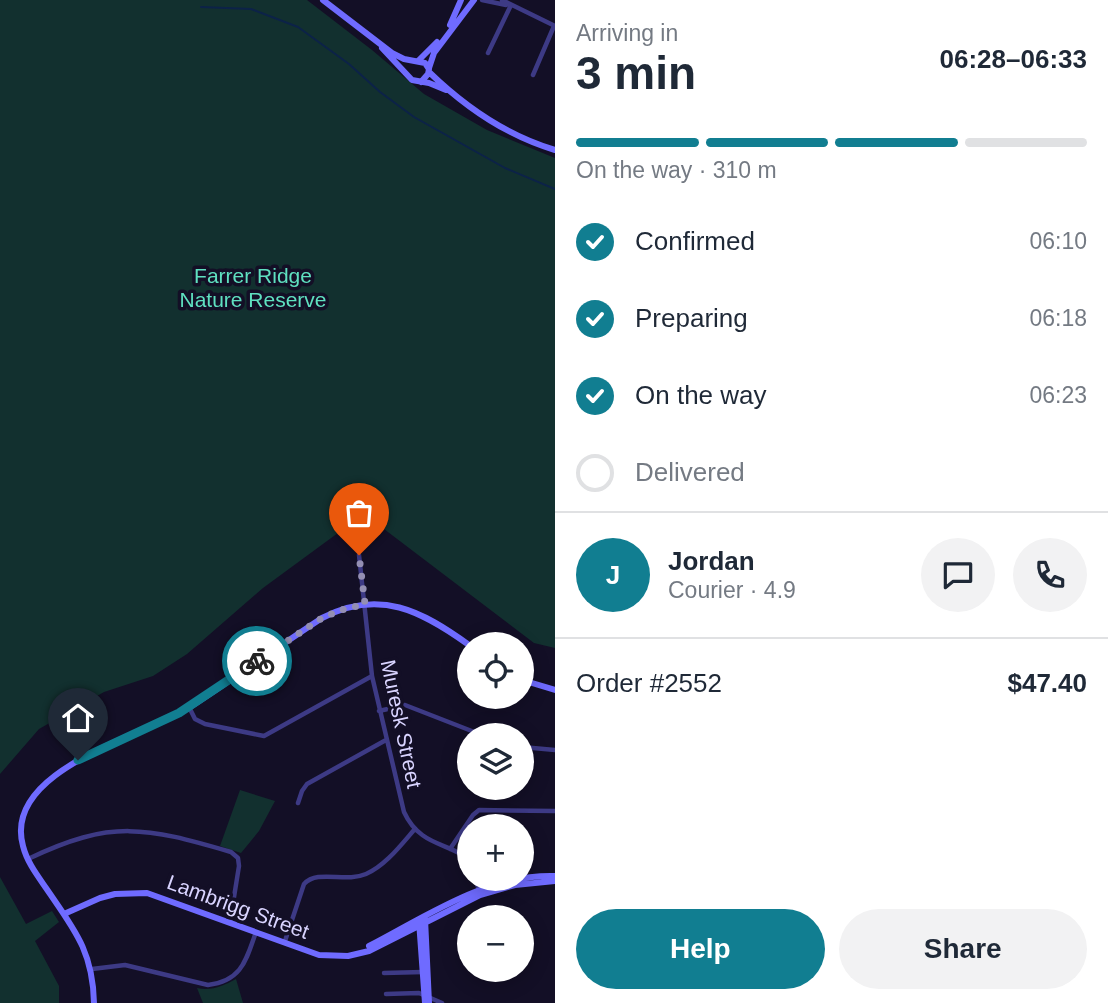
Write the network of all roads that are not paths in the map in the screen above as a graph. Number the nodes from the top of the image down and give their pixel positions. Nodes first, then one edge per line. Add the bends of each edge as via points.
1 (323, 0) edge
2 (461, 0) edge
3 (474, 0) edge
4 (482, 0) edge
5 (502, 0) edge
6 (511, 5) junction
7 (555, 26) edge
8 (377, 42) junction
9 (488, 53) dead end
10 (416, 61) junction
11 (429, 70) junction
12 (408, 75) junction
13 (533, 75) dead end
14 (421, 82) junction
15 (448, 90) junction
16 (555, 150) edge
17 (359, 555) dead end
18 (365, 604) junction
19 (457, 637) edge
20 (372, 676) junction
21 (534, 684) edge
22 (555, 690) edge
23 (189, 707) junction
24 (379, 710) junction
25 (457, 725) edge
26 (386, 740) junction
27 (534, 748) edge
28 (555, 750) edge
29 (298, 803) dead end
30 (555, 811) edge
31 (414, 830) junction
32 (450, 849) junction
33 (457, 852) edge
34 (28, 859) junction
35 (555, 878) edge
36 (480, 892) joint
37 (64, 914) junction
38 (422, 921) junction
39 (230, 922) junction
40 (256, 932) junction
41 (285, 941) junction
42 (92, 969) junction
43 (424, 972) junction
44 (384, 973) dead end
45 (386, 994) dead end
46 (427, 999) edge
47 (94, 1003) edge
48 (442, 1003) edge

1 - 8 street
2 - 10 street via 453,20 429,52
3 - 11 street via 434,52
4 - 6 street
5 - 6 street
6 - 7 street
6 - 9 street
7 - 13 street
8 - 10 street via 397,56
8 - 12 street
10 - 11 street
10 - 12 street via 409,65
11 - 14 street
11 - 15 street
12 - 14 street
14 - 15 street
15 - 16 street via 510,132
17 - 18 street, Muresk Street
18 - 19 street via 415,612
18 - 20 street, Muresk Street
18 - 23 street via 322,618
20 - 23 street via 264,736 205,724 195,719
20 - 24 street, Muresk Street
21 - 22 street
23 - 34 street via 78,760 44,786 23,823
24 - 25 street via 405,705
24 - 26 street, Muresk Street
26 - 29 street via 307,784
26 - 31 street, Muresk Street via 404,812
27 - 28 street
30 - 32 street via 479,810
31 - 32 street
31 - 41 street via 368,873 349,879 311,877 304,884
32 - 33 street
34 - 37 street
34 - 39 street via 97,832 125,830 156,832 232,852 239,866
35 - 36 street, Lambrigg Street via 514,880
36 - 38 street, Lambrigg Street
37 - 39 street, Lambrigg Street via 100,898 132,892 162,897
37 - 42 street
38 - 41 street, Lambrigg Street via 369,951 348,956 319,955
38 - 43 street
38 - 46 street
39 - 40 street, Lambrigg Street
40 - 41 street, Lambrigg Street
40 - 42 street via 241,970 219,984 125,965
42 - 47 street
43 - 44 street
43 - 46 street
45 - 46 street
46 - 48 street

